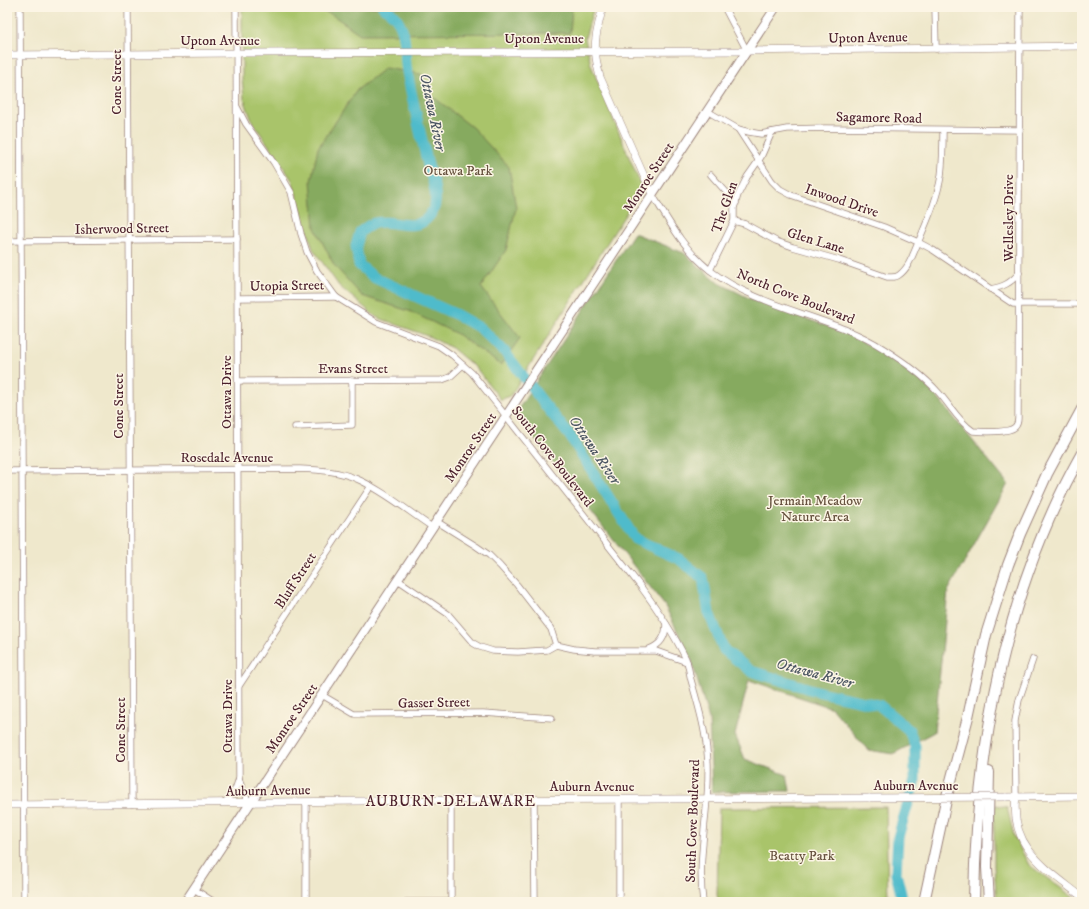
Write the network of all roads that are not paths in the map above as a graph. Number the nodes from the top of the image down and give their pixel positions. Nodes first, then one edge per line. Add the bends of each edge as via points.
1 (20, 7) edge
2 (128, 7) edge
3 (236, 7) edge
4 (603, 7) edge
5 (724, 7) edge
6 (776, 7) edge
7 (935, 7) edge
8 (1020, 7) edge
9 (1082, 46) edge
10 (936, 48) junction
11 (1020, 48) junction
12 (594, 51) junction
13 (747, 51) junction
14 (237, 53) junction
15 (128, 54) junction
16 (7, 55) edge
17 (21, 55) junction
18 (237, 108) junction
19 (707, 111) junction
20 (738, 129) junction
21 (943, 130) junction
22 (1020, 130) junction
23 (772, 132) junction
24 (758, 160) junction
25 (711, 175) dead end
26 (652, 194) junction
27 (736, 203) junction
28 (734, 221) junction
29 (237, 239) junction
30 (129, 240) junction
31 (7, 241) edge
32 (22, 241) junction
33 (918, 242) junction
34 (710, 270) junction
35 (1019, 272) junction
36 (990, 289) junction
37 (336, 297) junction
38 (238, 298) junction
39 (1019, 304) junction
40 (1082, 304) edge
41 (463, 365) junction
42 (238, 380) junction
43 (352, 380) junction
44 (1082, 409) edge
45 (506, 416) junction
46 (295, 427) dead end
47 (1015, 428) joint
48 (1082, 453) edge
49 (238, 469) junction
50 (23, 470) junction
51 (130, 470) junction
52 (7, 471) edge
53 (371, 486) junction
54 (434, 524) junction
55 (398, 580) junction
56 (666, 624) junction
57 (556, 645) junction
58 (645, 651) junction
59 (1033, 659) dead end
60 (687, 662) junction
61 (239, 686) junction
62 (322, 695) junction
63 (552, 718) dead end
64 (991, 718) junction
65 (239, 778) junction
66 (1016, 796) junction
67 (1082, 796) edge
68 (619, 799) junction
69 (706, 799) junction
70 (451, 800) junction
71 (534, 800) junction
72 (250, 803) junction
73 (306, 803) junction
74 (132, 804) junction
75 (222, 804) junction
76 (7, 805) edge
77 (24, 805) junction
78 (194, 889) junction
79 (1082, 897) edge
80 (925, 899) edge
81 (24, 902) edge
82 (185, 902) edge
83 (214, 902) edge
84 (306, 902) edge
85 (406, 902) edge
86 (451, 902) edge
87 (535, 902) edge
88 (619, 902) edge
89 (703, 902) edge
90 (974, 902) edge
91 (989, 902) edge

1 - 17 street
2 - 15 street, Cone Street
3 - 14 street, Ottawa Drive
4 - 12 street, North Cove Boulevard
5 - 13 street
6 - 13 main road, Monroe Street
7 - 10 street
8 - 11 street, Wellesley Drive
9 - 11 street, Upton Avenue
10 - 11 street, Upton Avenue
10 - 13 street, Upton Avenue
11 - 22 street, Wellesley Drive
12 - 13 street, Upton Avenue
12 - 14 street, Upton Avenue
12 - 26 street, North Cove Boulevard via 600,77
13 - 19 main road, Monroe Street
14 - 15 street, Upton Avenue
14 - 18 street, Ottawa Drive
15 - 17 street, Upton Avenue
15 - 30 street, Cone Street
16 - 17 street, Upton Avenue
17 - 32 street
18 - 29 street, Ottawa Drive
18 - 37 street, South Cove Boulevard via 291,192 307,252
19 - 20 street, Inwood Drive
19 - 26 main road, Monroe Street
20 - 23 street, Sagamore Road via 761,134
20 - 24 street, Inwood Drive
21 - 22 street, Sagamore Road
21 - 23 street, Sagamore Road via 825,128
21 - 33 street via 941,177 929,220
22 - 35 street, Wellesley Drive
23 - 24 street, The Glen
24 - 27 street, The Glen via 747,177
24 - 33 street, Inwood Drive via 772,181 791,195 884,227
25 - 27 street
26 - 34 street, North Cove Boulevard via 676,233
26 - 45 main road, Monroe Street
27 - 28 street, The Glen
28 - 33 street, Glen Lane via 745,224 776,241 887,277 898,276 903,271
28 - 34 street, The Glen
29 - 30 street, Isherwood Street
29 - 38 street, Ottawa Drive
30 - 32 street, Isherwood Street
30 - 51 street, Cone Street
31 - 32 street, Isherwood Street
32 - 50 street
33 - 36 street, Inwood Drive
34 - 47 street, North Cove Boulevard via 732,285 865,338 883,348 914,369 973,430
35 - 36 street via 1007,284
35 - 39 street, Wellesley Drive
36 - 39 street, Inwood Drive via 1013,304
37 - 38 street, Utopia Street
37 - 41 street, South Cove Boulevard via 376,322 439,346
38 - 42 street, Ottawa Drive
39 - 40 street, Inwood Drive
39 - 47 street, Wellesley Drive via 1018,424
41 - 43 street, Evans Street via 450,377 442,380
41 - 45 street, South Cove Boulevard
42 - 43 street, Evans Street
42 - 49 street, Ottawa Drive
43 - 46 street via 352,424
44 - 80 highway via 1047,474 1008,565 986,635
45 - 54 main road, Monroe Street
45 - 56 street, South Cove Boulevard via 641,587
48 - 64 highway via 1046,526 1026,577 1001,664
49 - 51 street, Rosedale Avenue
49 - 53 street, Rosedale Avenue via 327,470
49 - 61 street, Ottawa Drive
50 - 51 street, Rosedale Avenue
50 - 52 street, Rosedale Avenue
50 - 77 street
51 - 74 street, Cone Street
53 - 54 street, Rosedale Avenue
53 - 61 street, Bluff Street
54 - 55 main road, Monroe Street
54 - 57 street, Rosedale Avenue via 489,555 517,585 551,629
55 - 57 street via 448,614 473,643 480,647 493,651 518,652 547,650
55 - 62 main road, Monroe Street
56 - 58 street via 666,632 659,644
56 - 60 street, South Cove Boulevard
57 - 58 street via 595,651
58 - 60 street via 656,651
59 - 66 street via 1019,700 1015,721
60 - 69 street, South Cove Boulevard via 705,734 708,776
61 - 65 street, Ottawa Drive
62 - 63 street, Gasser Street via 354,714 482,713
62 - 72 main road, Monroe Street
64 - 90 highway via 976,823
64 - 91 highway via 987,832
65 - 72 street, Ottawa Drive
65 - 75 street, Ottawa Drive via 235,791
66 - 67 street, Auburn Avenue
66 - 69 street, Auburn Avenue, bridge
66 - 79 street via 1017,823 1025,846 1037,860
68 - 69 street, Auburn Avenue
68 - 71 street, Auburn Avenue
68 - 88 street
69 - 89 street, South Cove Boulevard
70 - 71 street, Auburn Avenue
70 - 73 street, Auburn Avenue
70 - 86 street
71 - 87 street
72 - 73 street, Auburn Avenue
72 - 75 street, Auburn Avenue
72 - 78 main road, Monroe Street
73 - 84 street
74 - 75 street, Auburn Avenue
74 - 77 street, Auburn Avenue
76 - 77 street, Auburn Avenue
77 - 81 street
78 - 82 main road, Monroe Street
78 - 83 street
85 - 86 street

